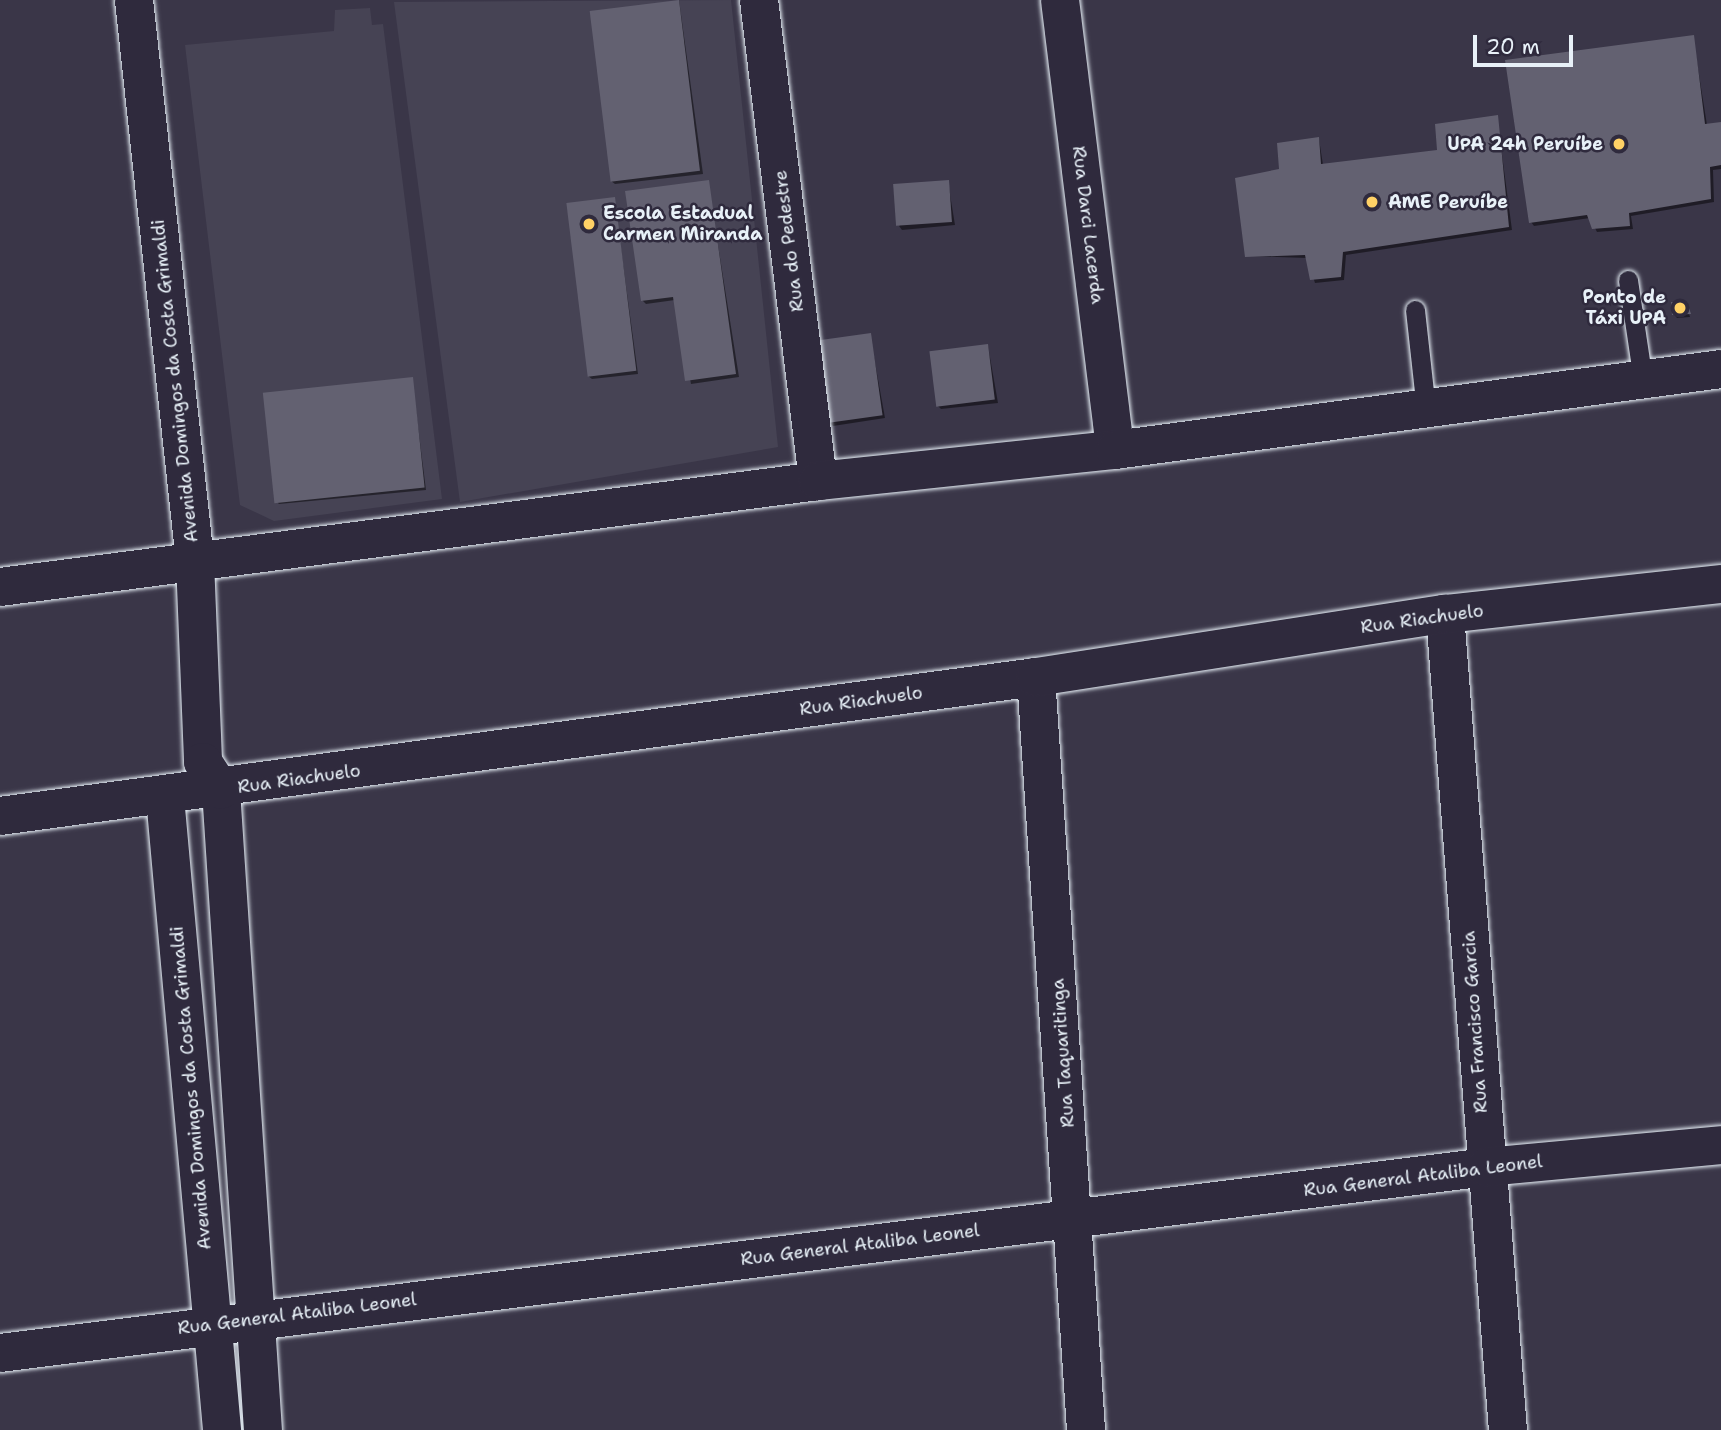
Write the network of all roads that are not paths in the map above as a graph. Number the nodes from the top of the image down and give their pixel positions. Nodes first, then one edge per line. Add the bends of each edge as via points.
1 (134, 0) edge
2 (760, 0) edge
3 (1060, 0) edge
4 (1628, 280) dead end
5 (1415, 310) dead end
6 (1721, 369) edge
7 (1643, 380) junction
8 (1426, 409) junction
9 (1115, 450) junction
10 (818, 481) junction
11 (195, 561) junction
12 (1721, 584) edge
13 (0, 587) edge
14 (1445, 614) junction
15 (1036, 677) junction
16 (212, 776) junction
17 (165, 797) junction
18 (0, 816) edge
19 (1721, 1145) edge
20 (1486, 1167) junction
21 (1075, 1218) junction
22 (255, 1319) junction
23 (211, 1324) junction
24 (0, 1353) edge
25 (222, 1430) edge
26 (263, 1430) edge
27 (1086, 1430) edge
28 (1508, 1430) edge

1 - 11 street, Avenida Domingos da Costa Grimaldi
2 - 10 street, Rua do Pedestre
3 - 9 street, Rua Darci Lacerda
4 - 7 lane
5 - 8 lane
6 - 7 street
7 - 8 street
8 - 9 street
9 - 10 street
10 - 11 street
11 - 13 street
11 - 16 street, Avenida Domingos da Costa Grimaldi
12 - 14 street, Rua Riachuelo
14 - 15 street, Rua Riachuelo
14 - 20 street, Rua Francisco Garcia
15 - 16 street, Rua Riachuelo
15 - 21 street, Rua Taquaritinga
16 - 17 street
16 - 22 street, Avenida Domingos da Costa Grimaldi
17 - 18 street
17 - 23 street, Avenida Domingos da Costa Grimaldi
19 - 20 street, Rua General Ataliba Leonel
20 - 21 street, Rua General Ataliba Leonel
20 - 28 street, Rua Francisco Garcia
21 - 22 street, Rua General Ataliba Leonel
21 - 27 street, Rua Taquaritinga
22 - 23 street, Rua General Ataliba Leonel
22 - 26 street, Avenida Domingos da Costa Grimaldi
23 - 24 street, Rua General Ataliba Leonel
23 - 25 street, Avenida Domingos da Costa Grimaldi

